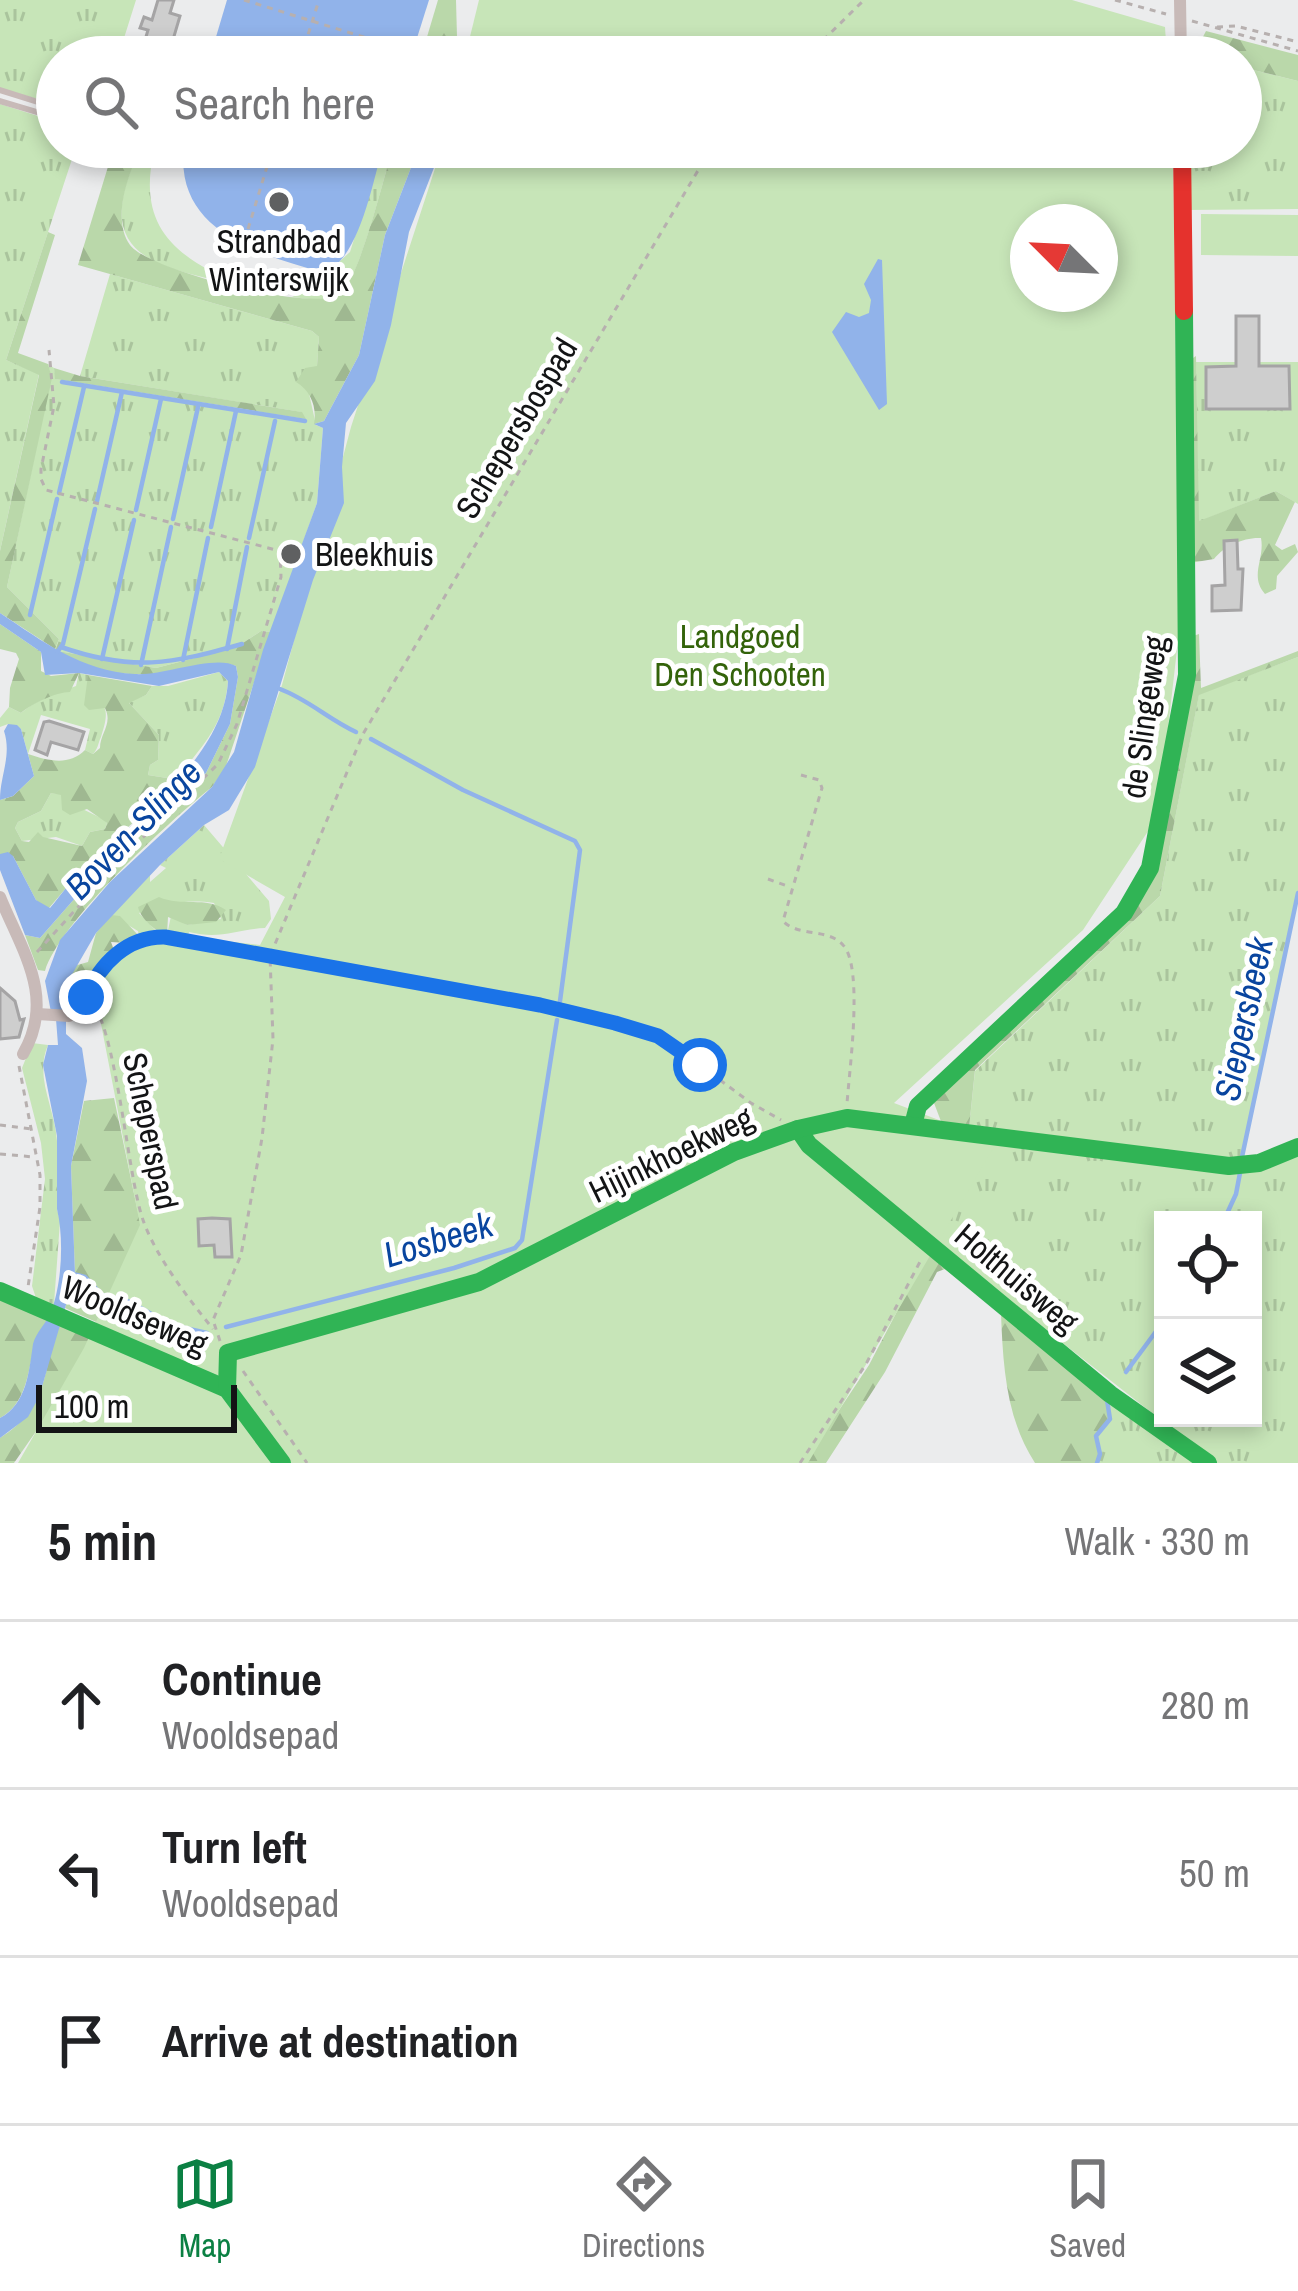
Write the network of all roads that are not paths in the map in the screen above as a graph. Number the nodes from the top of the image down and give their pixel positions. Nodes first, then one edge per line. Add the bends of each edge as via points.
1 (1180, 0) edge
2 (1180, 36) edge
3 (0, 90) edge
4 (0, 101) edge
5 (36, 101) edge
6 (36, 112) edge
7 (1181, 168) edge
8 (0, 897) edge
9 (45, 1015) junction
10 (69, 1016) dead end
11 (23, 1054) road end
12 (913, 1125) junction
13 (798, 1129) junction
14 (1298, 1147) edge
15 (0, 1291) edge
16 (228, 1353) junction
17 (182, 1366) junction
18 (227, 1389) junction
19 (282, 1463) edge
20 (1208, 1463) edge

1 - 2 street
3 - 5 lane
4 - 6 lane
7 - 12 street, de Slingeweg via 1187,676 1150,868 1124,913 918,1106
8 - 9 street
9 - 10 street
9 - 11 street
12 - 13 street, Hijinkhoekweg via 847,1118
12 - 14 street, Hijinkhoekweg via 1229,1166
13 - 16 street, Hijinkhoekweg via 734,1152 504,1272
13 - 20 street, Holthuisweg via 1110,1394
15 - 17 street, Wooldseweg
16 - 17 street, Hijinkhoekweg
16 - 18 street
17 - 18 street, Wooldseweg
18 - 19 street, Wooldseweg

